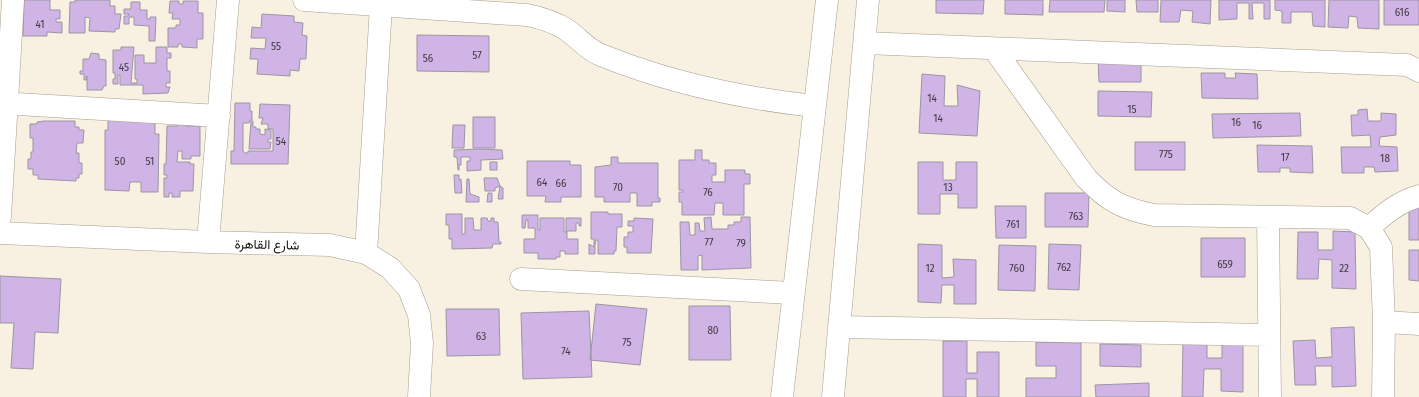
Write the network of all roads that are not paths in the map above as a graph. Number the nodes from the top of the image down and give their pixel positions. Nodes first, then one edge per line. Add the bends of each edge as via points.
1 (13, 0) edge
2 (228, 0) edge
3 (304, 0) edge
4 (827, 0) edge
5 (868, 0) edge
6 (381, 6) junction
7 (865, 43) junction
8 (994, 49) junction
9 (1419, 71) edge
10 (4, 103) edge
11 (814, 106) junction
12 (219, 116) junction
13 (1419, 196) edge
14 (0, 217) edge
15 (1268, 218) junction
16 (1369, 228) junction
17 (0, 233) edge
18 (208, 242) junction
19 (366, 253) junction
20 (521, 279) dead end
21 (793, 294) junction
22 (1384, 322) junction
23 (1419, 324) edge
24 (839, 327) junction
25 (1269, 335) junction
26 (419, 397) edge
27 (782, 397) edge
28 (833, 397) edge
29 (1270, 397) edge
30 (1383, 397) edge

1 - 10 street
2 - 12 street
3 - 6 street
4 - 11 street
5 - 7 street
6 - 11 street via 541,18 568,30 590,50 680,83 724,93
6 - 19 street
7 - 8 street
7 - 24 street
8 - 9 street via 1407,65
8 - 15 street via 1086,178 1100,193 1116,204 1154,215
10 - 12 street
10 - 14 street
11 - 21 street
12 - 18 street
13 - 16 street via 1386,211
15 - 16 street via 1350,218
15 - 25 street
16 - 22 street via 1381,247
17 - 18 street, شارع القاهرة
18 - 19 street, شارع القاهرة via 330,245
19 - 26 street, شارع القاهرة via 390,268 409,289 419,315 422,343
20 - 21 street
21 - 27 street
22 - 23 street
22 - 30 street
24 - 25 street
24 - 28 street
25 - 29 street

